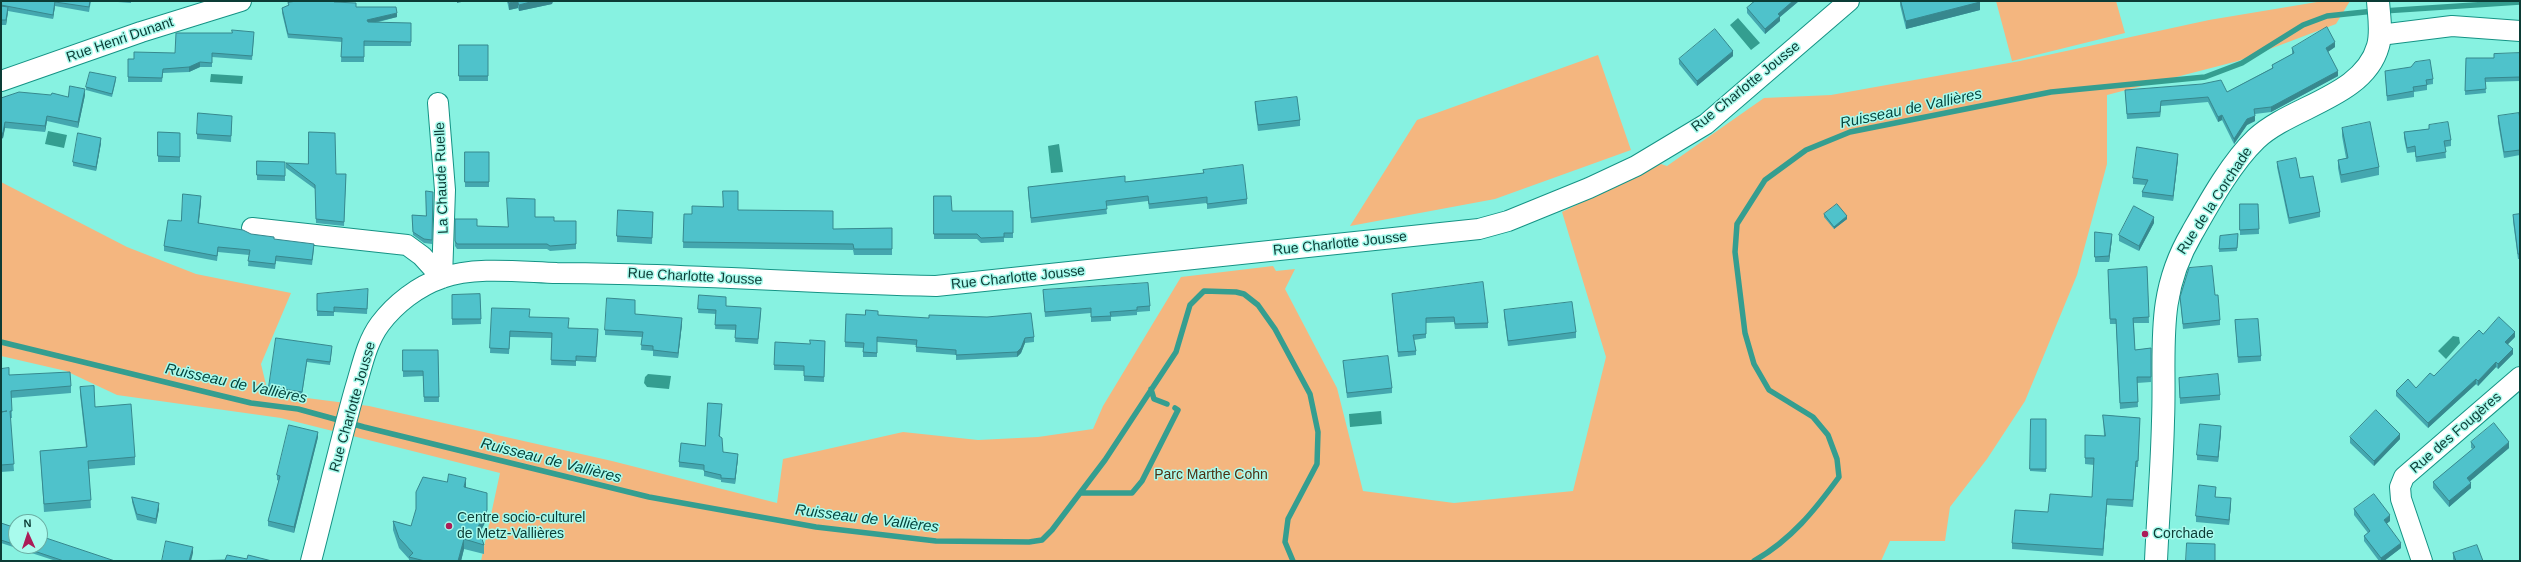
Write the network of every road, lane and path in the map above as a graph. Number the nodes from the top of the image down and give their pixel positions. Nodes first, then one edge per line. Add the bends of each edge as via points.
1 (241, 1) edge
2 (1849, 1) edge
3 (2378, 1) edge
4 (2380, 30) junction
5 (2520, 31) edge
6 (1, 81) edge
7 (438, 102) dead end
8 (252, 228) dead end
9 (442, 278) junction
10 (2520, 377) edge
11 (311, 561) edge
12 (2156, 561) edge
13 (2422, 561) edge

1 - 6 street, Rue Henri Dunant via 141,32
2 - 9 street, Rue Charlotte Jousse via 1706,124 1636,166 1583,191 1508,221 1479,229 936,286 845,285 604,273 477,272
3 - 4 main road, Rue de la Corchade
4 - 5 street via 2452,26
4 - 12 main road, Rue de la Corchade via 2378,48 2356,80 2285,118 2255,140 2229,174 2181,252 2170,281 2164,315 2164,413
7 - 9 street, La Chaude Ruelle via 445,190
8 - 9 street via 407,245 422,256
9 - 11 street, Rue Charlotte Jousse via 407,297 392,309 369,344 349,411
10 - 13 street, Rue des Fougères via 2404,477 2400,487 2401,499

